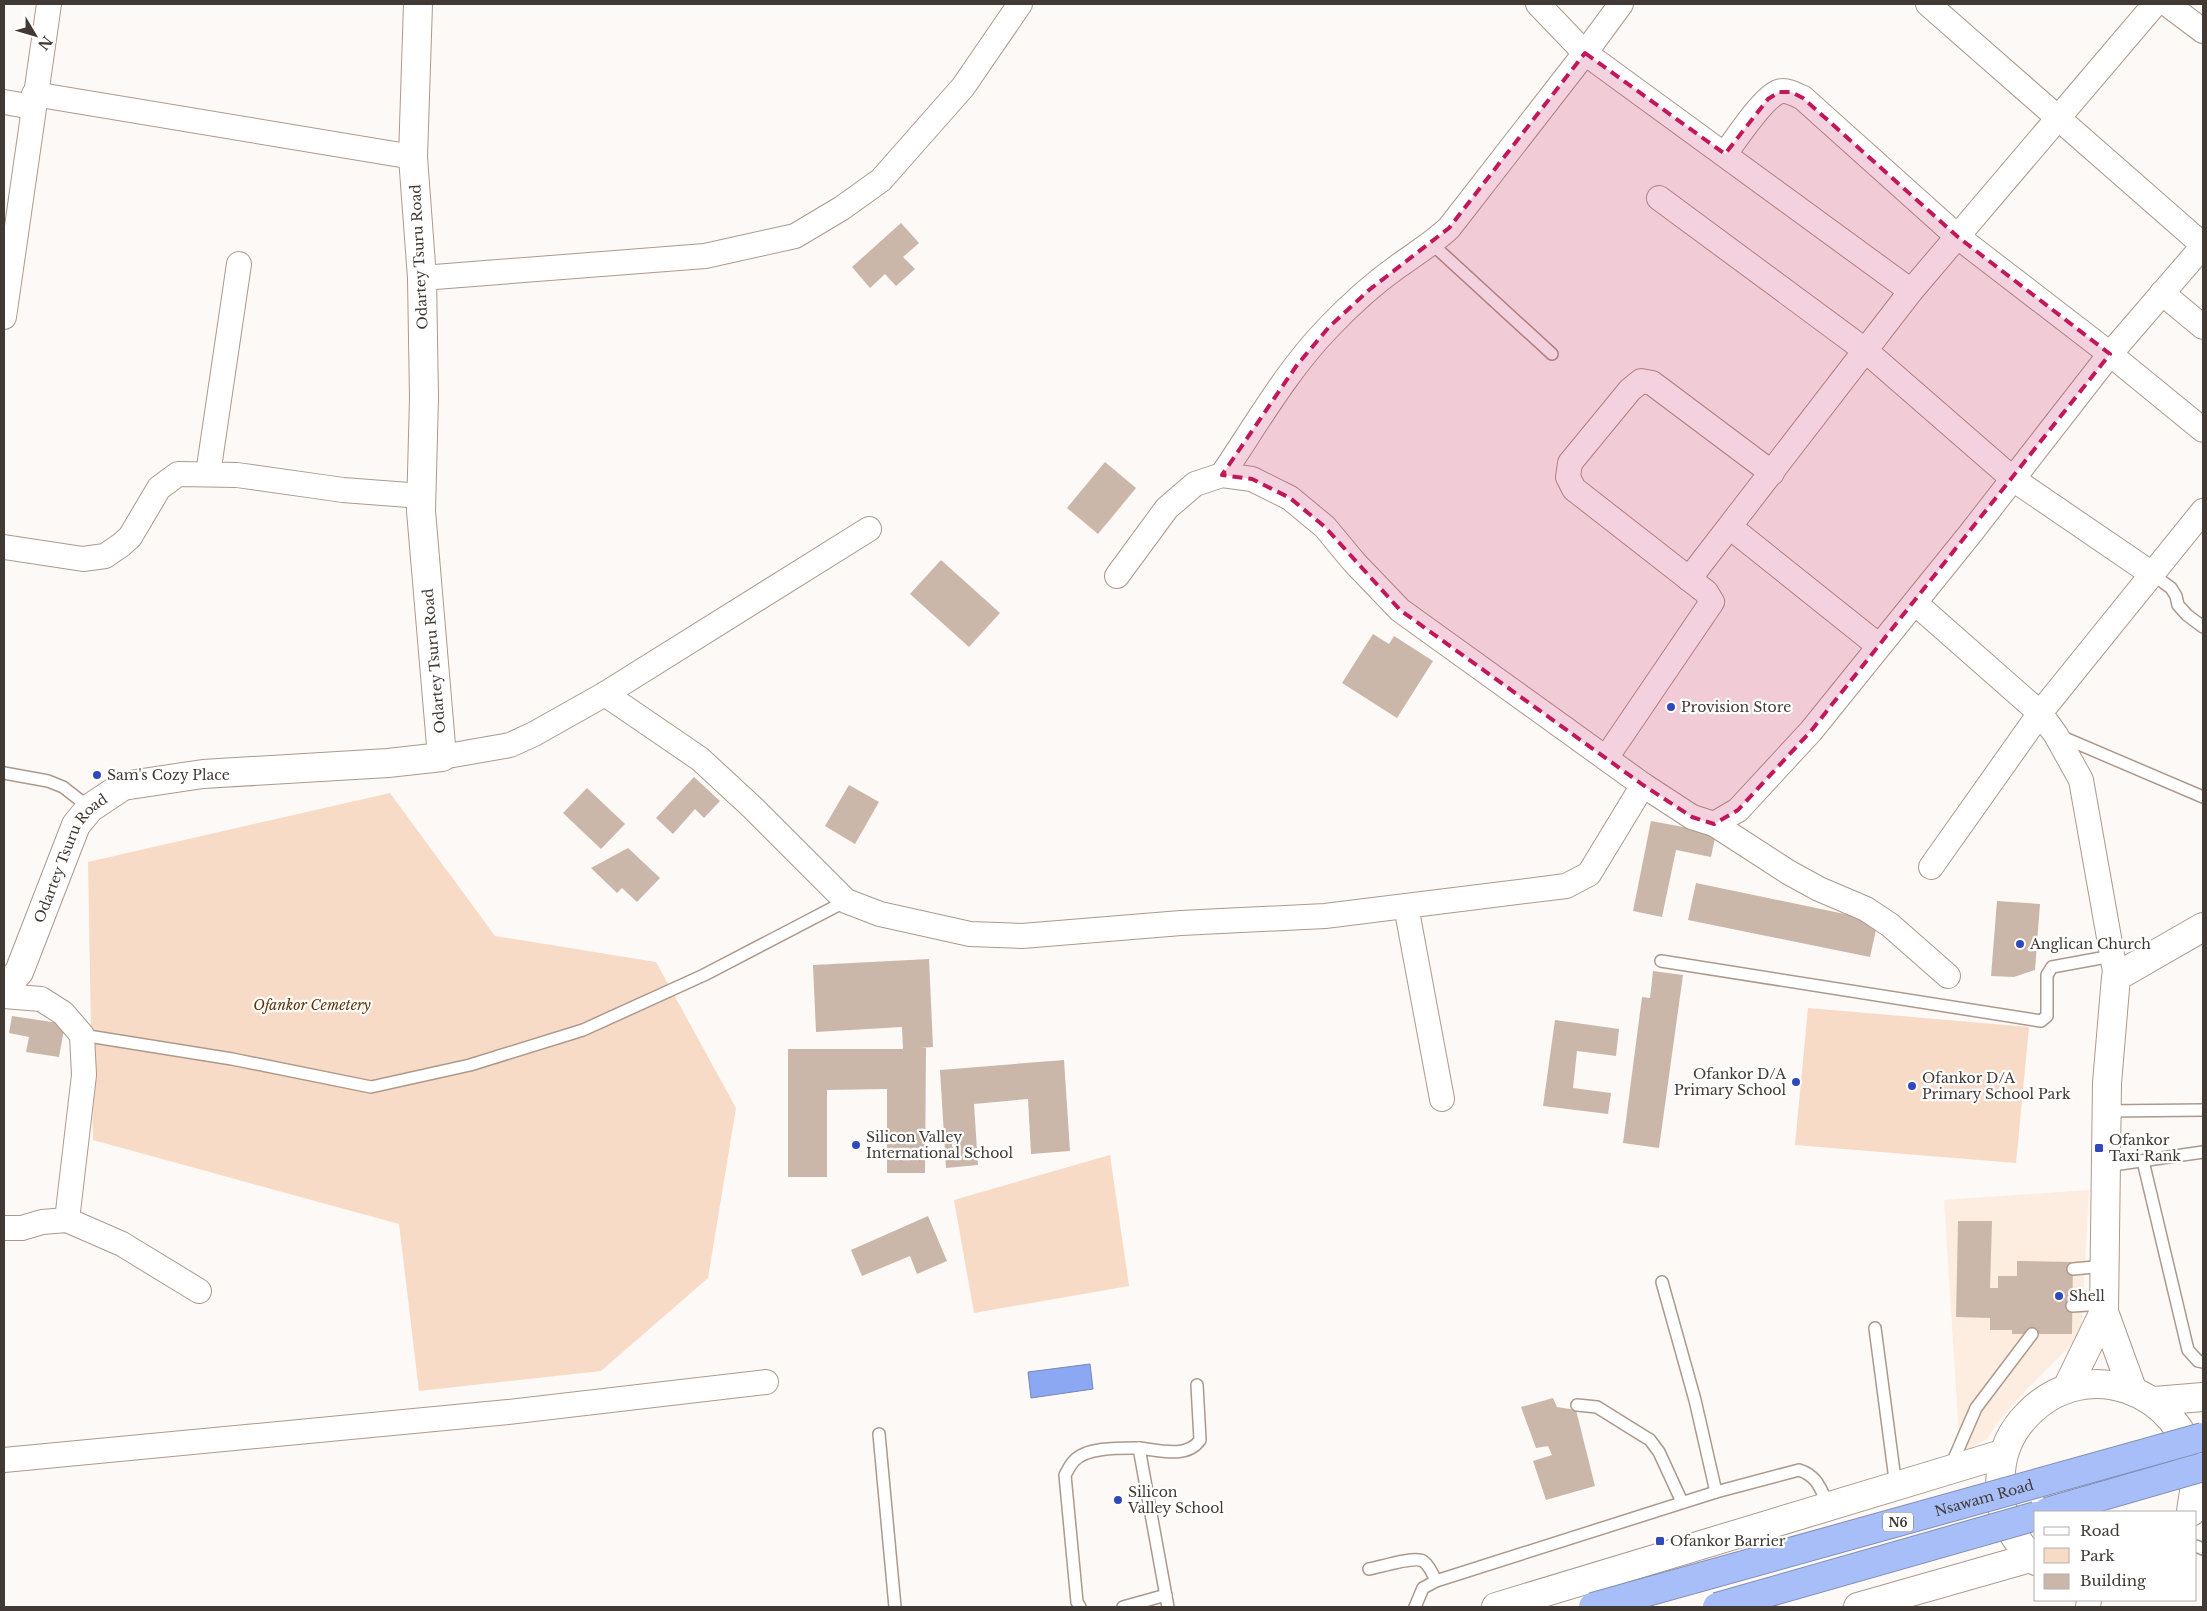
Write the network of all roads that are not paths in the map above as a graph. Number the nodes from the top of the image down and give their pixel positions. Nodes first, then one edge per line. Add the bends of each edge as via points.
1 (49, 4) edge
2 (418, 4) edge
3 (1538, 4) edge
4 (1621, 4) edge
5 (1928, 4) edge
6 (2155, 4) edge
7 (2166, 4) edge
8 (1011, 7) edge
9 (2203, 30) edge
10 (1585, 54) junction
11 (34, 100) junction
12 (4, 102) edge
13 (2058, 119) junction
14 (1725, 154) junction
15 (413, 157) junction
16 (1659, 198) dead end
17 (1958, 237) junction
18 (1432, 244) junction
19 (2203, 246) edge
20 (239, 264) dead end
21 (422, 278) junction
22 (1912, 291) junction
23 (2162, 293) junction
24 (4, 317) edge
25 (2203, 327) edge
26 (1866, 351) junction
27 (1552, 354) dead end
28 (2110, 354) junction
29 (2203, 430) edge
30 (1772, 473) junction
31 (208, 474) junction
32 (1222, 475) junction
33 (2013, 479) junction
34 (422, 496) junction
35 (2203, 511) edge
36 (1730, 527) junction
37 (869, 530) dead end
38 (4, 547) edge
39 (2152, 574) junction
40 (1118, 576) dead end
41 (1689, 579) junction
42 (1915, 603) junction
43 (2203, 627) edge
44 (1880, 646) junction
45 (605, 694) junction
46 (2040, 713) junction
47 (2056, 734) junction
48 (442, 757) junction
49 (1606, 758) junction
50 (4, 773) edge
51 (1643, 785) junction
52 (2203, 797) edge
53 (90, 808) junction
54 (1714, 824) junction
55 (1931, 867) dead end
56 (846, 902) junction
57 (1406, 906) junction
58 (2203, 926) edge
59 (1661, 961) dead end
60 (2114, 966) junction
61 (1948, 976) dead end
62 (4, 988) edge
63 (4, 996) edge
64 (82, 1035) junction
65 (1442, 1099) dead end
66 (2203, 1110) edge
67 (2107, 1111) junction
68 (2203, 1152) edge
69 (2143, 1161) junction
70 (2106, 1166) junction
71 (67, 1220) junction
72 (4, 1228) edge
73 (2105, 1266) junction
74 (2073, 1269) dead end
75 (1662, 1282) dead end
76 (199, 1291) dead end
77 (2072, 1306) dead end
78 (2104, 1308) junction
79 (1876, 1328) dead end
80 (2032, 1334) dead end
81 (2203, 1362) edge
82 (766, 1382) dead end
83 (1197, 1385) dead end
84 (2067, 1388) junction
85 (2143, 1395) junction
86 (2203, 1397) edge
87 (1577, 1405) dead end
88 (879, 1434) dead end
89 (2203, 1437) edge
90 (1139, 1448) junction
91 (2002, 1454) junction
92 (4, 1460) edge
93 (2203, 1467) edge
94 (1948, 1471) junction
95 (1896, 1487) junction
96 (1716, 1492) junction
97 (1682, 1502) junction
98 (1829, 1507) junction
99 (2050, 1511) edge
100 (2192, 1511) edge
101 (2034, 1517) edge
102 (2033, 1559) edge
103 (1369, 1569) dead end
104 (1436, 1581) junction
105 (1166, 1595) junction
106 (895, 1607) edge
107 (1080, 1607) edge
108 (1123, 1607) edge
109 (1168, 1607) edge
110 (1415, 1607) edge
111 (1496, 1607) edge
112 (1593, 1607) edge
113 (1717, 1607) edge
114 (1858, 1607) edge

1 - 11 street
2 - 15 main road, Odartey Tsuru Road
3 - 10 street
4 - 10 street
5 - 13 street
6 - 13 street
7 - 9 street
8 - 21 street via 963,87 880,180 796,236 705,256
10 - 14 street
10 - 18 street via 1453,222
11 - 12 street
11 - 15 street
11 - 24 street
13 - 17 street
13 - 19 street
14 - 17 street via 1768,99 1779,92 1791,92 1803,98
14 - 22 street
15 - 21 main road, Odartey Tsuru Road
16 - 26 street
17 - 22 street
17 - 28 street
18 - 27 lane
18 - 32 street via 1368,290 1329,327 1297,365
19 - 23 street
20 - 31 street
21 - 34 main road, Odartey Tsuru Road
22 - 26 street
23 - 25 street
23 - 28 street
26 - 30 street
26 - 33 street
28 - 29 street
28 - 33 street
30 - 36 street
30 - 41 street via 1652,384 1641,381 1630,390 1570,464 1568,477 1574,489
31 - 34 street
31 - 38 street via 178,474 159,488 130,537 105,556 83,559
32 - 40 street via 1195,484 1167,508
32 - 49 street via 1252,479 1290,498 1325,527 1400,610
33 - 39 street
33 - 42 street
34 - 48 main road, Odartey Tsuru Road
35 - 39 street
36 - 41 street
36 - 44 street
37 - 45 street
39 - 43 lane via 2171,588 2178,605
39 - 46 street
41 - 49 street via 1706,592 1712,602
42 - 44 street
42 - 46 street
44 - 54 street via 1811,731 1738,810
45 - 48 street via 510,745
45 - 56 street via 700,759
46 - 47 street
46 - 55 street
47 - 52 lane
47 - 60 street via 2081,780
48 - 53 main road, Odartey Tsuru Road via 203,774 123,786
49 - 51 street
50 - 53 lane via 63,787
51 - 54 street via 1692,817
51 - 57 street via 1589,874 1566,886
53 - 62 main road, Odartey Tsuru Road via 76,825 19,972
54 - 61 street via 1788,872 1866,909
56 - 57 street via 880,914 970,934 1022,936 1325,916
56 - 64 lane via 704,975 584,1030 470,1065 371,1087 232,1059
57 - 65 street
58 - 60 main road
59 - 60 lane via 2041,1021 2047,1016 2047,975 2052,967
60 - 67 main road
63 - 64 street via 41,999 63,1013
64 - 71 street via 84,1075
66 - 67 lane
67 - 70 main road
68 - 69 lane
69 - 70 lane
69 - 81 lane via 2188,1350
70 - 73 main road
71 - 72 street
71 - 76 street via 122,1244
73 - 74 lane
73 - 78 main road
75 - 96 lane via 1695,1400
77 - 78 lane
78 - 84 main road
78 - 85 main road
79 - 95 lane
80 - 94 lane via 1976,1408
82 - 92 street via 508,1412
83 - 90 lane via 1200,1440 1196,1446 1183,1452
84 - 85 main road via 2100,1383
84 - 91 main road via 2038,1403 2016,1426
85 - 86 main road
85 - 100 main road via 2183,1432 2196,1472
87 - 97 lane via 1597,1407 1650,1440
88 - 106 lane
89 - 112 highway, Nsawam Road / N6, bridge
90 - 105 lane
90 - 107 lane via 1083,1454 1074,1460 1065,1474
91 - 94 main road
91 - 102 main road via 1999,1490 2008,1525
93 - 99 highway, bridge
94 - 95 main road
95 - 98 main road
96 - 97 lane
96 - 98 lane via 1799,1470 1810,1474
97 - 104 lane
98 - 111 main road
101 - 113 highway, N6, bridge
102 - 114 main road
103 - 104 lane via 1422,1561
104 - 110 lane via 1423,1588
105 - 108 lane
105 - 109 lane

